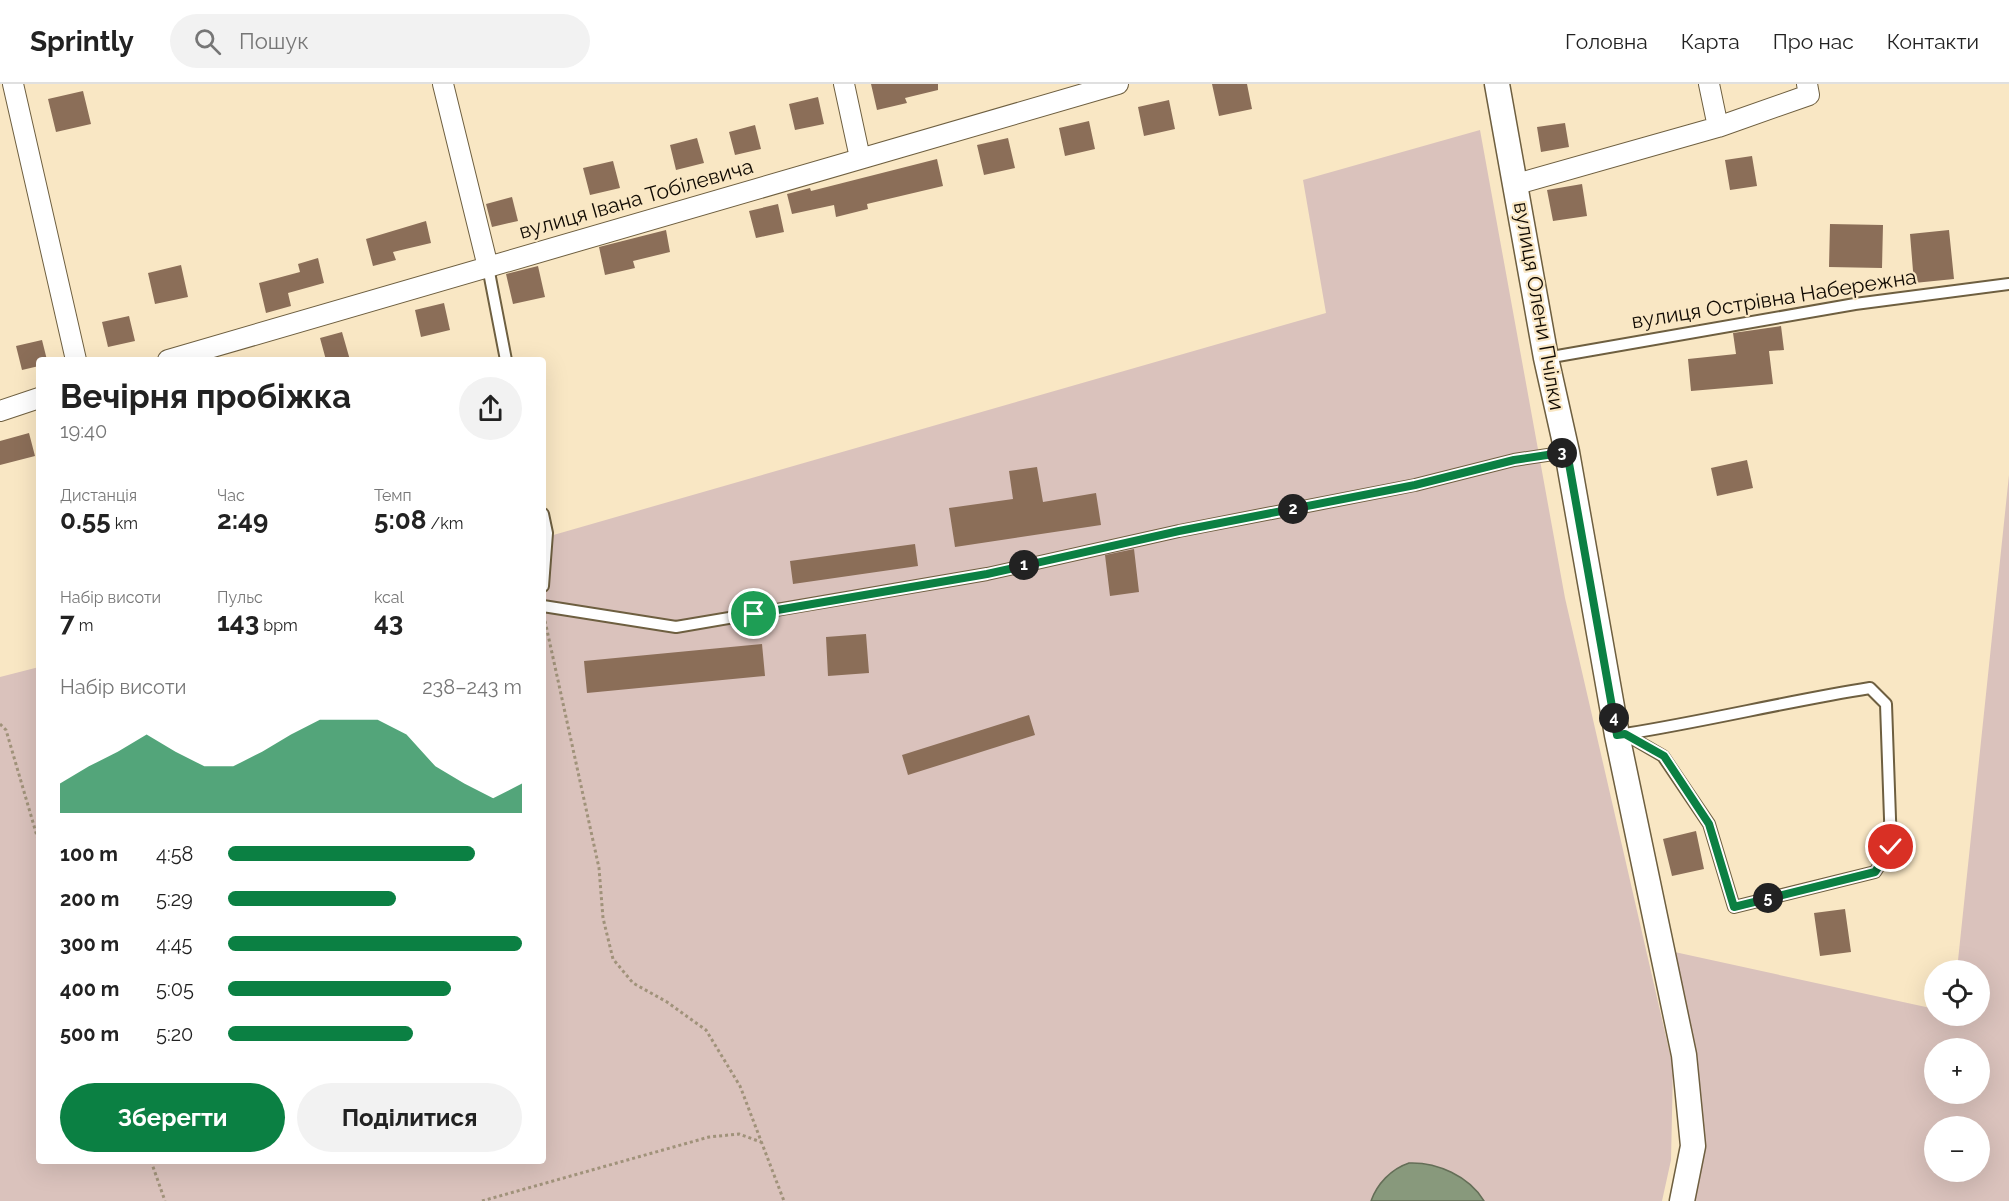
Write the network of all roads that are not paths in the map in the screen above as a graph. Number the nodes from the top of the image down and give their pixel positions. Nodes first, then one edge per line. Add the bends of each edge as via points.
1 (13, 84) edge
2 (442, 84) edge
3 (844, 84) edge
4 (1118, 84) edge
5 (1497, 84) edge
6 (1709, 84) edge
7 (1808, 90) edge
8 (1718, 127) junction
9 (860, 158) junction
10 (1516, 184) junction
11 (488, 267) junction
12 (2009, 284) edge
13 (75, 357) edge
14 (178, 357) edge
15 (505, 357) edge
16 (1546, 358) junction
17 (36, 399) edge
18 (0, 411) edge
19 (1567, 452) junction
20 (546, 528) edge
21 (546, 546) edge
22 (546, 606) edge
23 (1621, 734) junction
24 (1682, 1201) edge

1 - 13 street
2 - 11 street
3 - 9 street
4 - 9 street, вулиця Івана Тобілевича
5 - 10 street, вулиця Олени Пчілки
6 - 8 street
7 - 8 street
8 - 10 street
9 - 11 street, вулиця Івана Тобілевича
10 - 16 street, вулиця Олени Пчілки
11 - 14 street, вулиця Івана Тобілевича
11 - 15 lane
12 - 16 lane, вулиця Острівна Набережна via 1855,303
16 - 19 street, вулиця Олени Пчілки
17 - 18 street
19 - 22 lane via 1514,460 1415,485 1179,531 987,574 676,627
19 - 23 street, вулиця Олени Пчілки
20 - 21 lane
23 - 23 lane via 1869,688 1886,704 1891,847 1875,872 1734,907 1709,824 1664,756
23 - 24 street, вулиця Олени Пчілки via 1684,1054 1693,1146

